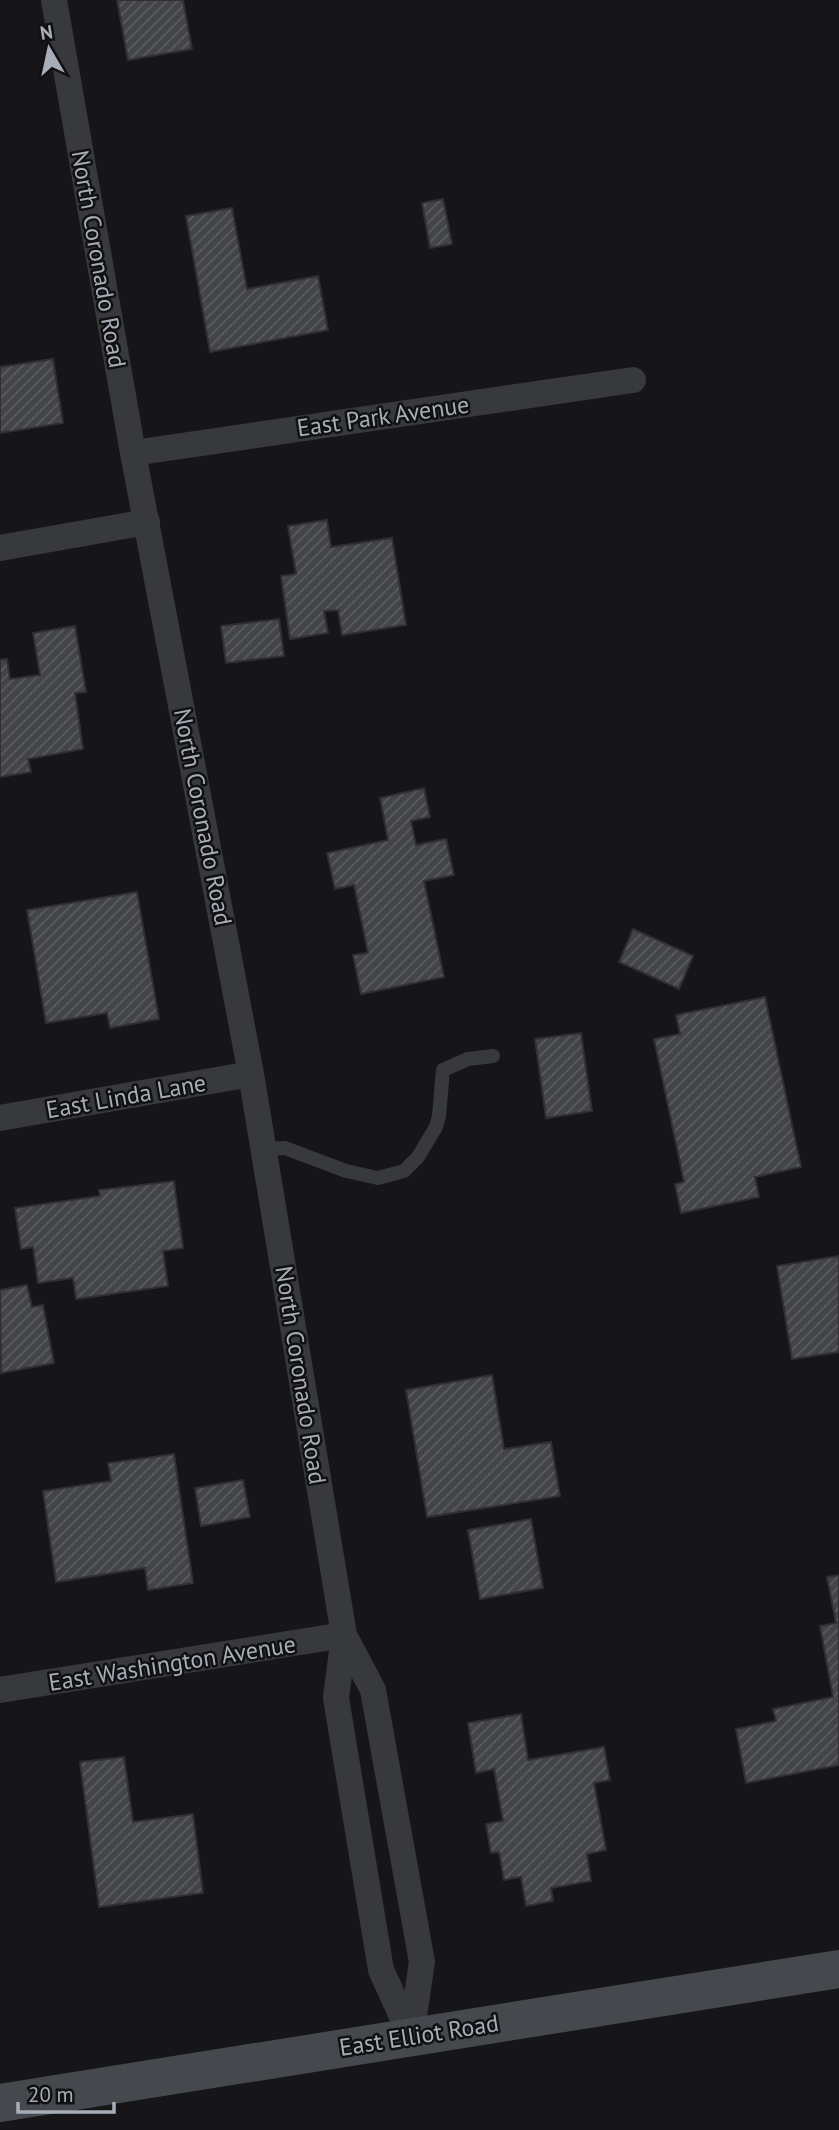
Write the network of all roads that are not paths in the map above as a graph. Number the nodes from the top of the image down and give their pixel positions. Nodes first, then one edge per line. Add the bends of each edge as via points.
1 (54, 0) edge
2 (634, 380) dead end
3 (133, 453) junction
4 (147, 522) junction
5 (0, 548) edge
6 (493, 1056) dead end
7 (251, 1074) junction
8 (0, 1118) edge
9 (264, 1149) junction
10 (344, 1635) junction
11 (0, 1690) edge
12 (839, 1969) edge
13 (411, 2036) junction
14 (0, 2103) edge

1 - 3 street, North Coronado Road
2 - 3 street, East Park Avenue
3 - 4 street, North Coronado Road
4 - 5 street
4 - 7 street, North Coronado Road
6 - 9 lane via 468,1059 443,1070 436,1127 404,1171 378,1178 285,1148
7 - 8 street, East Linda Lane
7 - 9 street, North Coronado Road
9 - 10 street, North Coronado Road
10 - 11 street, East Washington Avenue
10 - 13 street, North Coronado Road via 335,1698 381,1970
10 - 13 street, North Coronado Road via 373,1690 422,1962
12 - 13 main road, East Elliot Road
13 - 14 main road, East Elliot Road

